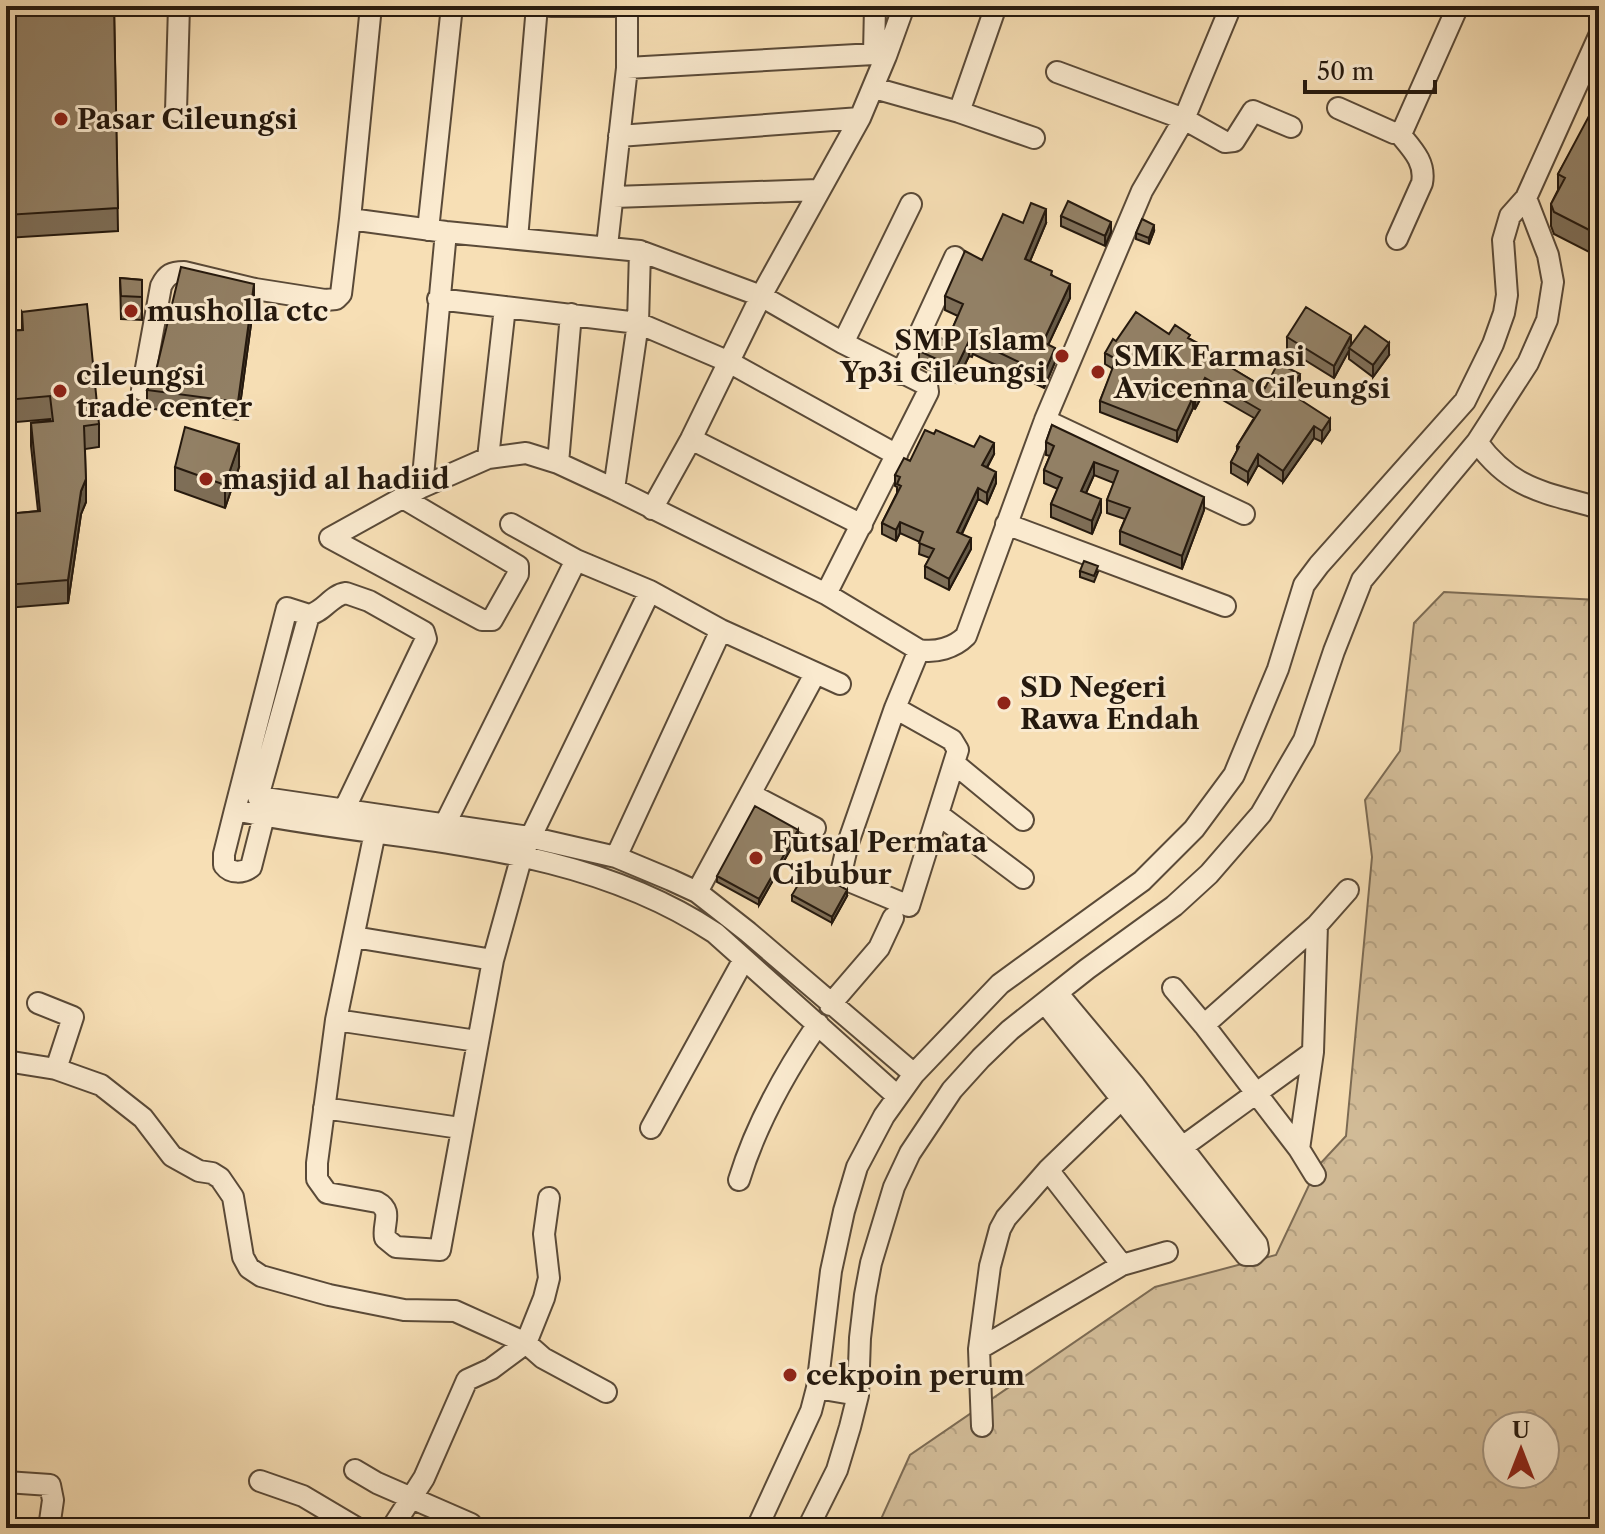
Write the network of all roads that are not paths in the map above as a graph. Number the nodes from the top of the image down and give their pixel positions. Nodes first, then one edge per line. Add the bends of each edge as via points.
1 (179, 6) edge
2 (371, 6) edge
3 (452, 6) edge
4 (537, 6) edge
5 (551, 6) edge
6 (624, 6) edge
7 (875, 6) edge
8 (904, 6) edge
9 (996, 6) edge
10 (1231, 6) edge
11 (1458, 6) edge
12 (1599, 36) edge
13 (880, 55) junction
14 (627, 68) junction
15 (1057, 72) dead end
16 (874, 88) junction
17 (1338, 108) dead end
18 (176, 111) dead end
19 (959, 112) junction
20 (860, 118) junction
21 (1184, 119) junction
22 (1291, 127) dead end
23 (1399, 133) junction
24 (619, 136) junction
25 (1034, 138) dead end
26 (818, 190) junction
27 (614, 197) junction
28 (1526, 198) junction
29 (911, 204) dead end
30 (350, 219) junction
31 (437, 231) junction
32 (517, 239) junction
33 (1397, 239) dead end
34 (607, 246) junction
35 (640, 251) junction
36 (955, 257) dead end
37 (761, 296) junction
38 (438, 299) junction
39 (505, 307) junction
40 (571, 314) junction
41 (638, 323) junction
42 (843, 343) junction
43 (727, 361) junction
44 (901, 374) junction
45 (142, 390) dead end
46 (1045, 420) junction
47 (691, 439) junction
48 (1477, 442) junction
49 (897, 455) junction
50 (488, 458) junction
51 (558, 463) junction
52 (422, 487) junction
53 (614, 489) junction
54 (403, 498) junction
55 (1599, 508) edge
56 (652, 509) junction
57 (1244, 514) dead end
58 (511, 524) dead end
59 (1006, 524) junction
60 (862, 525) junction
61 (576, 560) junction
62 (650, 591) junction
63 (826, 594) junction
64 (1225, 606) dead end
65 (309, 615) junction
66 (721, 630) junction
67 (919, 650) junction
68 (815, 674) junction
69 (840, 684) dead end
70 (895, 708) junction
71 (955, 764) junction
72 (750, 794) junction
73 (250, 806) junction
74 (344, 810) junction
75 (939, 815) junction
76 (1023, 820) dead end
77 (444, 826) junction
78 (815, 828) dead end
79 (375, 832) junction
80 (526, 846) junction
81 (616, 857) junction
82 (1023, 878) dead end
83 (1348, 890) dead end
84 (697, 892) junction
85 (893, 918) dead end
86 (1317, 925) junction
87 (354, 937) junction
88 (744, 959) junction
89 (493, 960) junction
90 (1173, 988) dead end
91 (1051, 999) junction
92 (38, 1003) dead end
93 (830, 1005) junction
94 (336, 1020) junction
95 (818, 1024) junction
96 (1204, 1025) junction
97 (477, 1041) junction
98 (1313, 1052) junction
99 (6, 1061) edge
100 (56, 1069) junction
101 (914, 1074) junction
102 (1129, 1092) junction
103 (1256, 1093) junction
104 (896, 1095) junction
105 (324, 1108) junction
106 (460, 1128) junction
107 (651, 1128) dead end
108 (1299, 1149) junction
109 (1175, 1152) junction
110 (1048, 1170) junction
111 (1315, 1175) dead end
112 (739, 1180) dead end
113 (549, 1198) dead end
114 (1167, 1252) dead end
115 (1122, 1265) junction
116 (526, 1343) junction
117 (979, 1349) junction
118 (606, 1392) dead end
119 (839, 1392) junction
120 (982, 1426) dead end
121 (355, 1470) dead end
122 (260, 1481) dead end
123 (6, 1482) edge
124 (413, 1498) junction
125 (471, 1524) dead end
126 (49, 1528) edge
127 (357, 1528) edge
128 (392, 1528) edge
129 (757, 1528) edge
130 (808, 1528) edge

1 - 18 street
2 - 30 street
3 - 31 street
4 - 32 street
5 - 6 street
6 - 14 street
7 - 13 street
8 - 13 street
9 - 19 street
10 - 21 street
11 - 23 street
12 - 28 street
13 - 14 street
13 - 16 street
14 - 24 street
15 - 21 street
16 - 19 street
16 - 20 street
17 - 23 street
19 - 25 street
20 - 24 street
20 - 26 street
21 - 22 street via 1229,142 1253,111
21 - 46 street via 1142,191
23 - 33 street via 1422,163 1423,174
24 - 27 street
26 - 27 street
26 - 37 street
27 - 34 street
28 - 48 street via 1553,282 1547,320 1528,363
28 - 101 street via 1510,216 1503,240 1504,313 1465,401 1304,585 1278,669 1234,775 1194,829 1142,881 1000,984
29 - 42 street
30 - 31 street
30 - 45 street via 341,294 336,299 255,289 184,272 166,277
31 - 32 street
31 - 38 street
32 - 34 street
34 - 35 street
35 - 37 street
35 - 41 street
36 - 44 street
37 - 42 street
37 - 43 street
38 - 39 street
38 - 52 street
39 - 40 street
39 - 50 street
40 - 41 street
40 - 51 street
41 - 43 street
41 - 53 street
42 - 44 street
43 - 47 street
43 - 49 street
44 - 49 street via 929,389
46 - 57 street
46 - 59 street
47 - 56 street
47 - 60 street
48 - 55 street via 1492,463 1529,488
48 - 91 street via 1362,580 1304,740 1261,814 1174,906
49 - 60 street
50 - 51 street via 526,453
50 - 52 street
51 - 53 street
52 - 54 street
53 - 56 street
54 - 54 street via 330,538 482,620 492,620 518,566
56 - 63 street
58 - 61 street
59 - 64 street
59 - 67 street via 966,636 951,647
60 - 63 street
61 - 62 street
61 - 77 street
62 - 66 street
62 - 80 street
63 - 67 street
65 - 73 street
65 - 73 street via 287,608
65 - 74 street via 346,593 426,635
66 - 68 street
66 - 81 street
67 - 70 street
68 - 69 street
68 - 72 street
70 - 71 street via 952,740 958,750
70 - 75 street via 848,843 844,876 909,906
71 - 75 street
71 - 76 street
72 - 78 street
72 - 84 street
73 - 74 street
73 - 79 street
74 - 77 street
75 - 82 street
77 - 80 street
79 - 80 street
79 - 87 street
80 - 81 street
80 - 88 street via 685,913
80 - 89 street
81 - 84 street
83 - 86 street
84 - 93 street
85 - 93 street via 879,948
86 - 96 street
86 - 98 street
87 - 89 street
87 - 94 street
88 - 95 street
88 - 107 street
89 - 97 street
90 - 96 street
91 - 102 street
91 - 119 street via 971,1069 910,1153 871,1263 862,1324
92 - 100 street via 73,1017
93 - 101 street
94 - 97 street
94 - 105 street
95 - 104 street
95 - 112 street via 751,1144
96 - 103 street
97 - 106 street
98 - 103 street
98 - 108 street
99 - 100 street
100 - 116 street via 101,1085 143,1118 172,1156 220,1178 233,1197 243,1257 261,1276 404,1310 455,1311
101 - 104 street
102 - 109 street
102 - 110 street
103 - 108 street
103 - 109 street
104 - 119 street via 857,1167 831,1271
105 - 106 street
105 - 106 street via 317,1163 321,1187 327,1193 383,1205 388,1218 385,1238 396,1247 440,1250
108 - 111 street
109 - 109 street via 1257,1244 1253,1255 1246,1255
110 - 115 street
110 - 117 street via 1000,1229
113 - 116 street via 544,1234 549,1278
114 - 115 street
115 - 117 street
116 - 118 street
116 - 124 street via 467,1380
117 - 120 street
119 - 129 street via 811,1411
119 - 130 street via 837,1470
121 - 124 street
122 - 127 street via 303,1496
123 - 126 street via 50,1485
124 - 125 street
124 - 128 street

